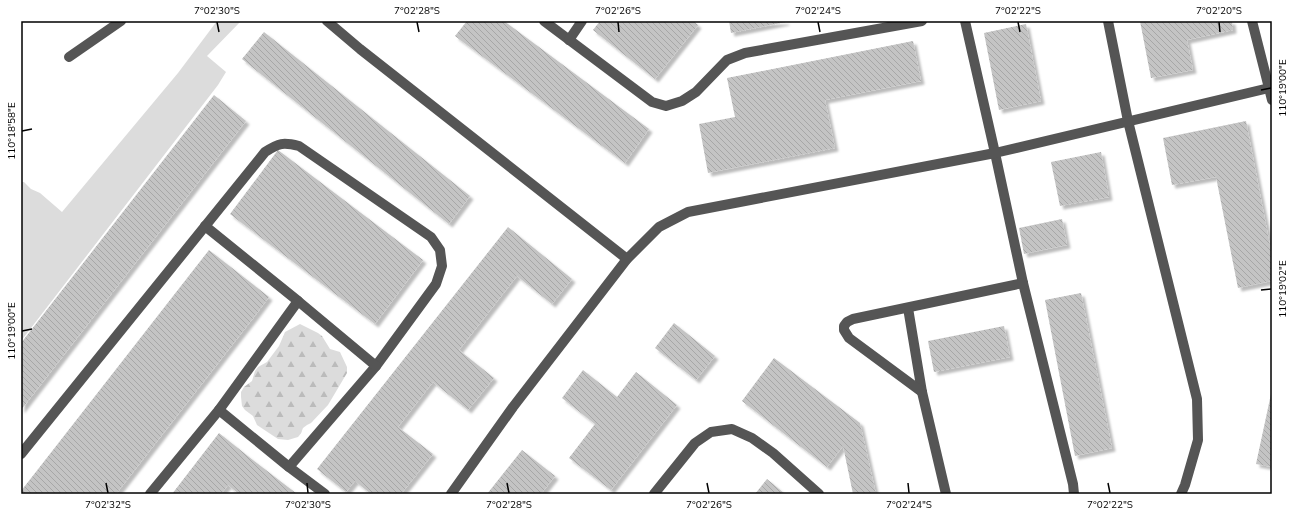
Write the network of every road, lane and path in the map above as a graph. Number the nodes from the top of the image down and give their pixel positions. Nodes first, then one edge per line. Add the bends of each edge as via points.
1 (121, 21) edge
2 (327, 21) edge
3 (544, 21) edge
4 (582, 21) edge
5 (922, 21) edge
6 (965, 21) edge
7 (1108, 21) edge
8 (1252, 21) edge
9 (569, 40) junction
10 (69, 57) dead end
11 (1269, 88) junction
12 (1272, 100) edge
13 (1128, 121) junction
14 (996, 153) junction
15 (205, 226) junction
16 (627, 260) junction
17 (1023, 283) junction
18 (298, 301) junction
19 (908, 308) junction
20 (376, 366) junction
21 (922, 392) junction
22 (219, 410) junction
23 (21, 454) edge
24 (289, 467) junction
25 (150, 494) edge
26 (324, 494) edge
27 (451, 494) edge
28 (654, 494) edge
29 (819, 494) edge
30 (946, 494) edge
31 (1074, 494) edge
32 (1181, 494) edge

1 - 10 street
2 - 16 street
3 - 9 street
4 - 9 street
5 - 9 street via 745,53 727,60 696,92 682,101 666,106 652,102
6 - 14 street
7 - 13 street
8 - 11 street
11 - 12 street
11 - 13 street
13 - 14 street
13 - 32 street via 1197,399 1198,440
14 - 16 street via 688,212 660,227
14 - 17 street
15 - 18 street
15 - 20 street via 265,152 275,145 286,143 299,146 431,238 440,250 442,266 436,284
15 - 23 street
16 - 27 street via 513,407
17 - 19 street
17 - 31 street
18 - 20 street
18 - 22 street
19 - 21 street
19 - 21 street via 853,319 847,322 844,330 849,338
20 - 24 street
21 - 30 street
22 - 24 street
22 - 25 street
24 - 26 street
28 - 29 street via 695,443 711,432 732,429 752,438 773,453

